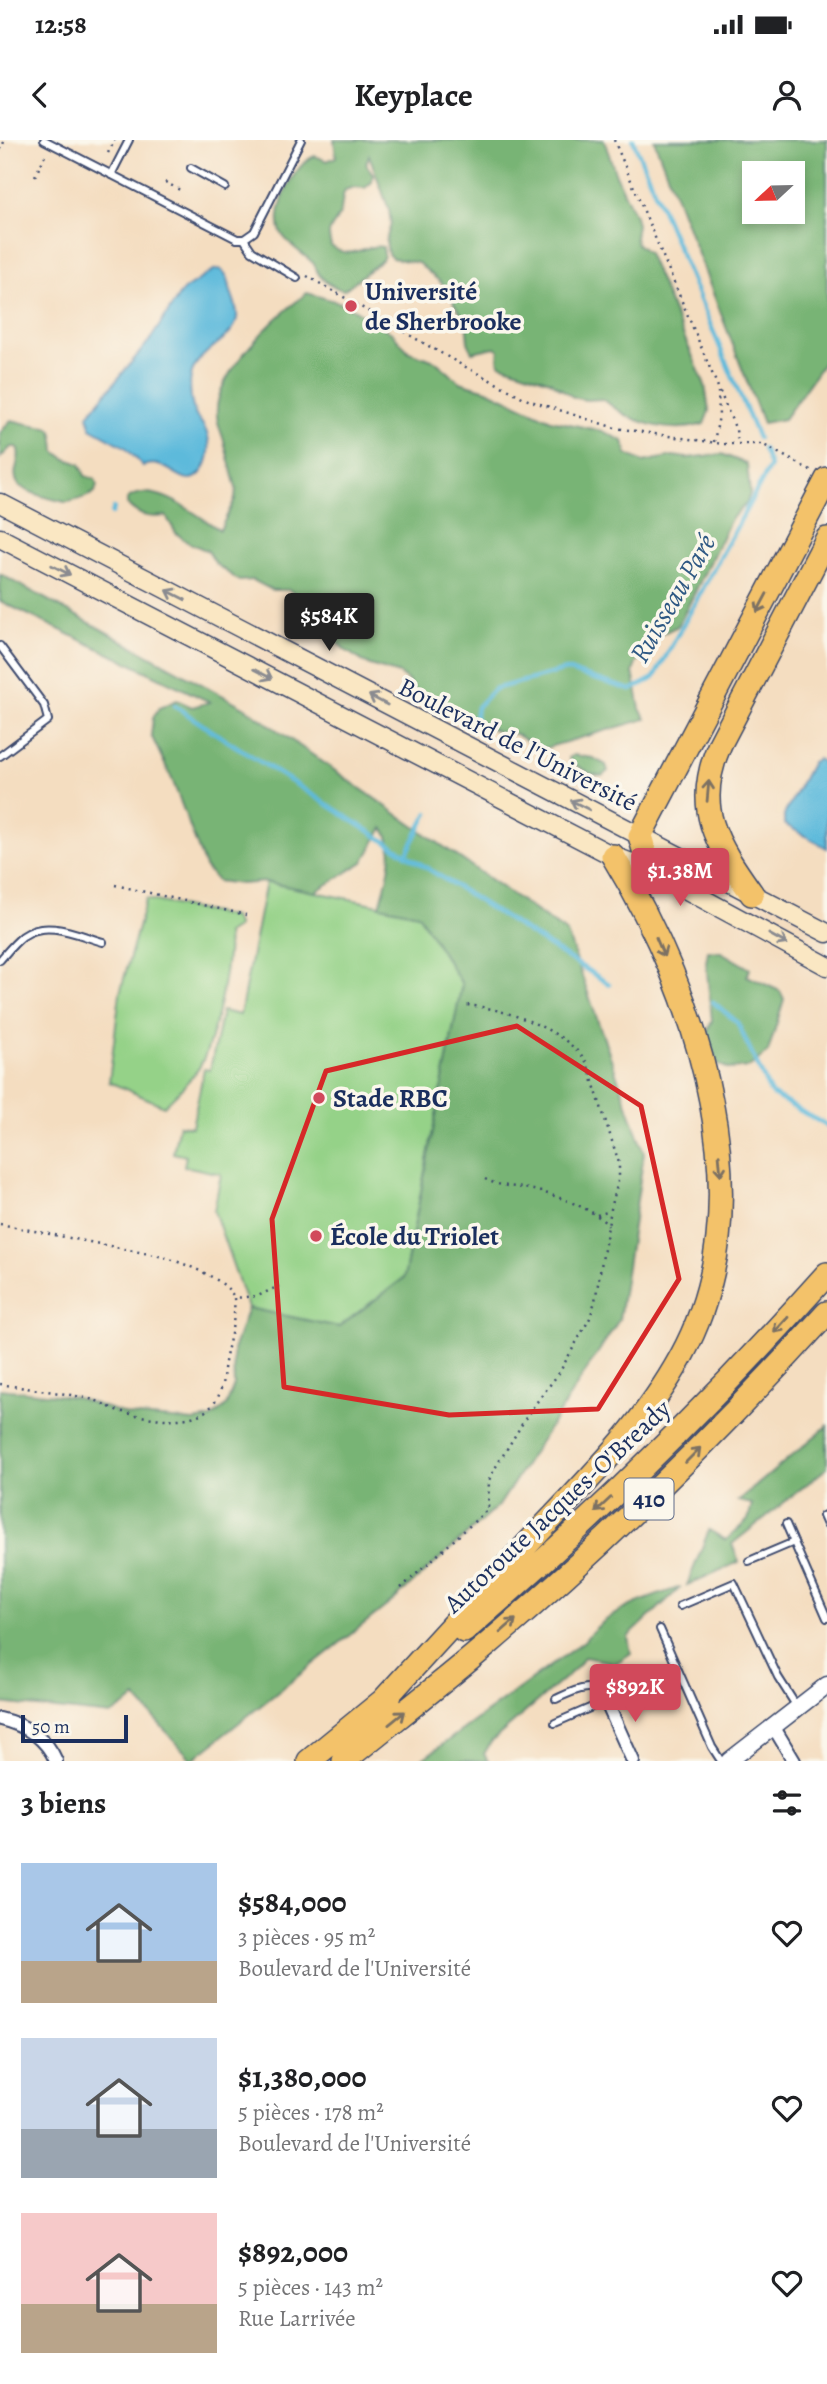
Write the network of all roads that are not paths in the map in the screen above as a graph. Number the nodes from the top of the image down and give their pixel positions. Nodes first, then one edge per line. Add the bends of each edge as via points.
1 (44, 140) edge
2 (129, 140) edge
3 (301, 140) edge
4 (191, 168) dead end
5 (111, 175) junction
6 (225, 187) dead end
7 (244, 239) junction
8 (298, 278) road end
9 (821, 476) edge
10 (0, 503) edge
11 (0, 538) edge
12 (827, 539) edge
13 (0, 646) edge
14 (0, 756) edge
15 (640, 836) junction
16 (613, 856) junction
17 (650, 870) junction
18 (752, 894) junction
19 (827, 933) edge
20 (103, 942) dead end
21 (0, 960) edge
22 (827, 966) edge
23 (827, 1274) edge
24 (827, 1313) edge
25 (827, 1514) edge
26 (786, 1524) dead end
27 (827, 1525) edge
28 (794, 1542) junction
29 (749, 1561) dead end
30 (680, 1606) dead end
31 (827, 1618) edge
32 (660, 1629) dead end
33 (827, 1685) edge
34 (556, 1699) dead end
35 (606, 1701) junction
36 (380, 1704) junction
37 (797, 1708) junction
38 (0, 1719) edge
39 (555, 1723) dead end
40 (773, 1727) junction
41 (56, 1761) edge
42 (309, 1761) edge
43 (344, 1761) edge
44 (633, 1761) edge
45 (721, 1761) edge
46 (729, 1761) edge
47 (794, 1761) edge

1 - 5 lane
2 - 5 lane
3 - 7 lane via 257,228
4 - 6 lane
5 - 7 lane via 229,237
7 - 8 lane via 252,251
9 -> 15 highway
15 -> 10 main road, Boulevard de l'Université
11 -> 16 main road, Boulevard de l'Université
18 -> 12 highway via 713,833 707,802 710,775 720,744
13 - 14 lane via 44,705 48,720
15 - 17 highway
15 - 18 main road, Boulevard de l'Université
16 - 17 main road, Boulevard de l'Université
16 -> 36 highway via 645,912 670,970 709,1095 721,1193 708,1290 685,1350 640,1419
17 -> 22 main road, Boulevard de l'Université
18 - 19 main road, Boulevard de l'Université
20 - 21 lane via 42,928 21,937
23 -> 36 highway, Autoroute Jacques-O'Bready / 410 via 626,1484
43 -> 24 highway, Autoroute Jacques-O'Bready / 410 via 487,1645 629,1518
25 - 27 lane via 823,1516
26 - 28 lane
28 - 29 lane
28 - 31 lane
30 - 37 lane via 734,1583
32 - 45 lane
33 - 37 street
34 - 35 lane via 587,1687 598,1690
35 - 39 lane
35 - 44 street
36 - 42 highway, Autoroute Jacques-O'Bready / 410
37 - 40 street
38 - 41 street via 44,1739
40 - 46 street
40 - 47 street

